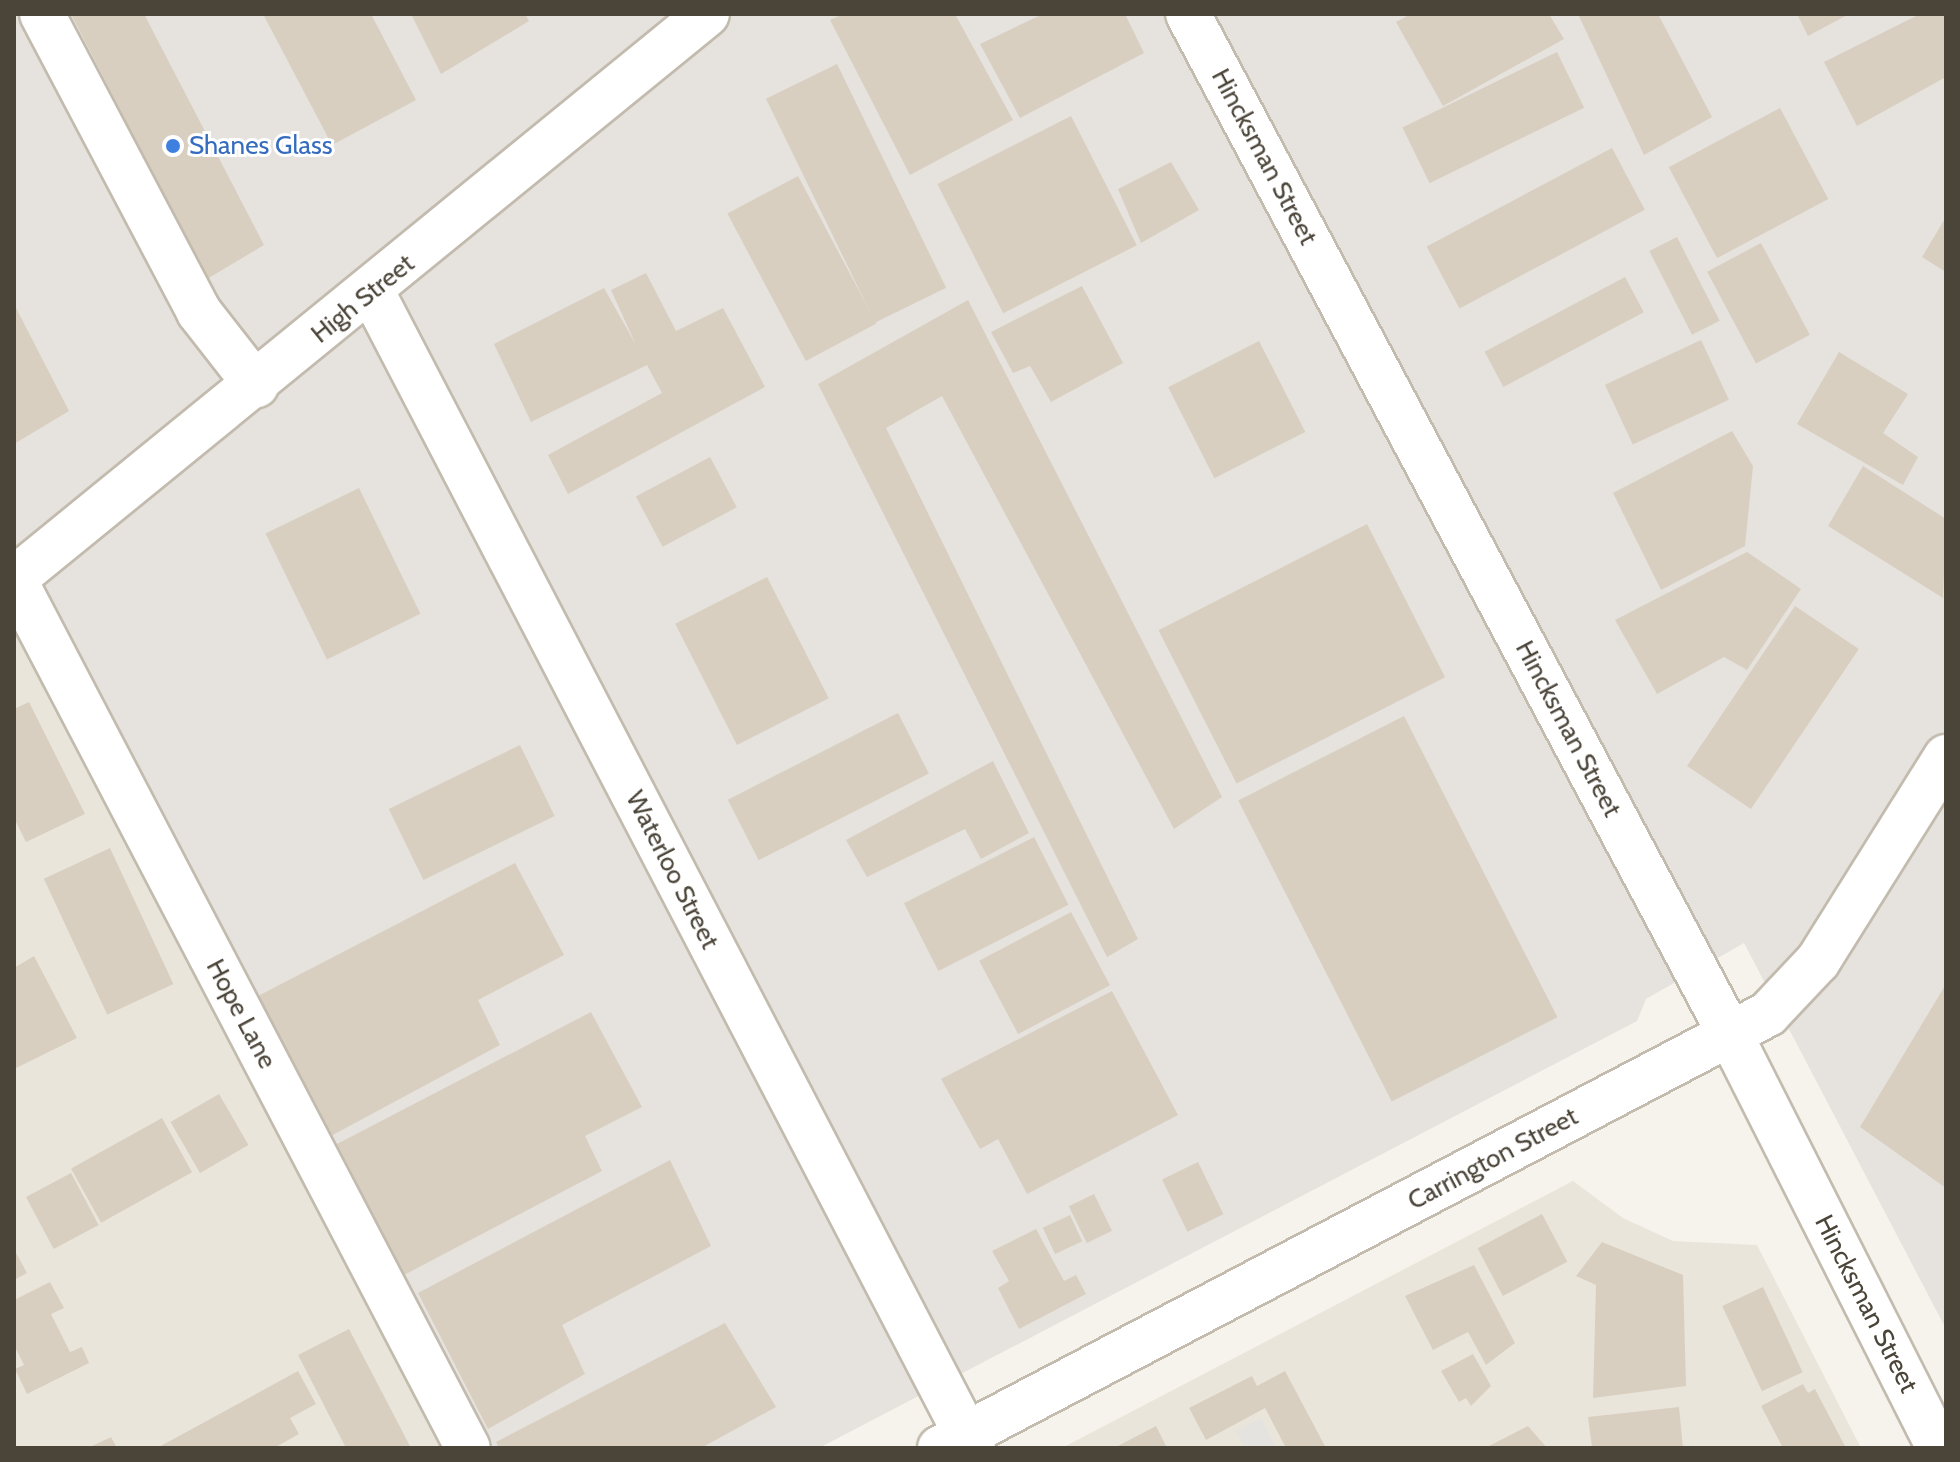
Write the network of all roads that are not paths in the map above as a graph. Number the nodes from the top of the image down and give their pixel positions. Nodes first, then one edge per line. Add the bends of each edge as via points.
1 (42, 14) edge
2 (707, 14) edge
3 (1188, 14) edge
4 (372, 292) junction
5 (256, 385) junction
6 (14, 579) edge
7 (1946, 757) edge
8 (1731, 1036) junction
9 (959, 1443) edge
10 (468, 1448) edge
11 (1939, 1448) edge

1 - 5 street via 199,312
2 - 4 street, High Street
3 - 8 street, Hincksman Street
4 - 5 street, High Street
4 - 9 street, Waterloo Street
5 - 6 street, High Street
6 - 10 street, Hope Lane
7 - 8 street, Carrington Street via 1811,970 1781,1004
8 - 9 street, Carrington Street
8 - 11 street, Hincksman Street

